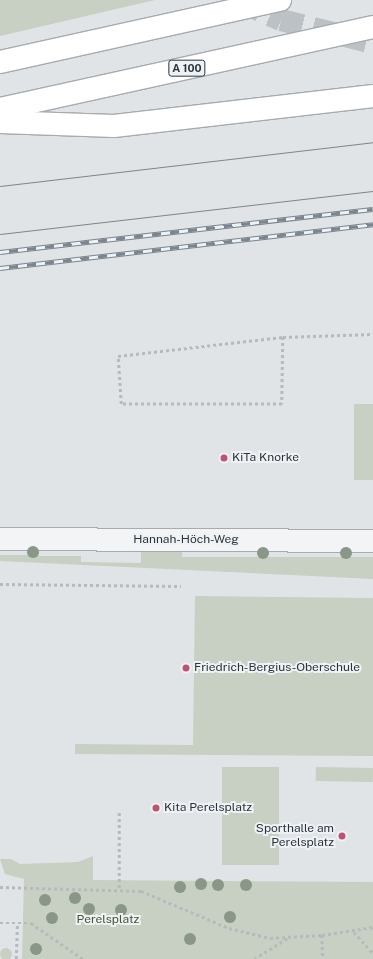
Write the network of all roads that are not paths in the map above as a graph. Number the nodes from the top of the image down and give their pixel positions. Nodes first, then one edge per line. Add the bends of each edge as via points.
1 (280, 0) edge
2 (373, 27) edge
3 (0, 62) edge
4 (373, 96) edge
5 (0, 109) edge
6 (0, 122) edge
7 (0, 540) edge
8 (373, 541) edge

1 - 3 highway
2 - 5 highway, A 100
4 - 6 highway via 114,126
7 - 8 street, Hannah-Höch-Weg

